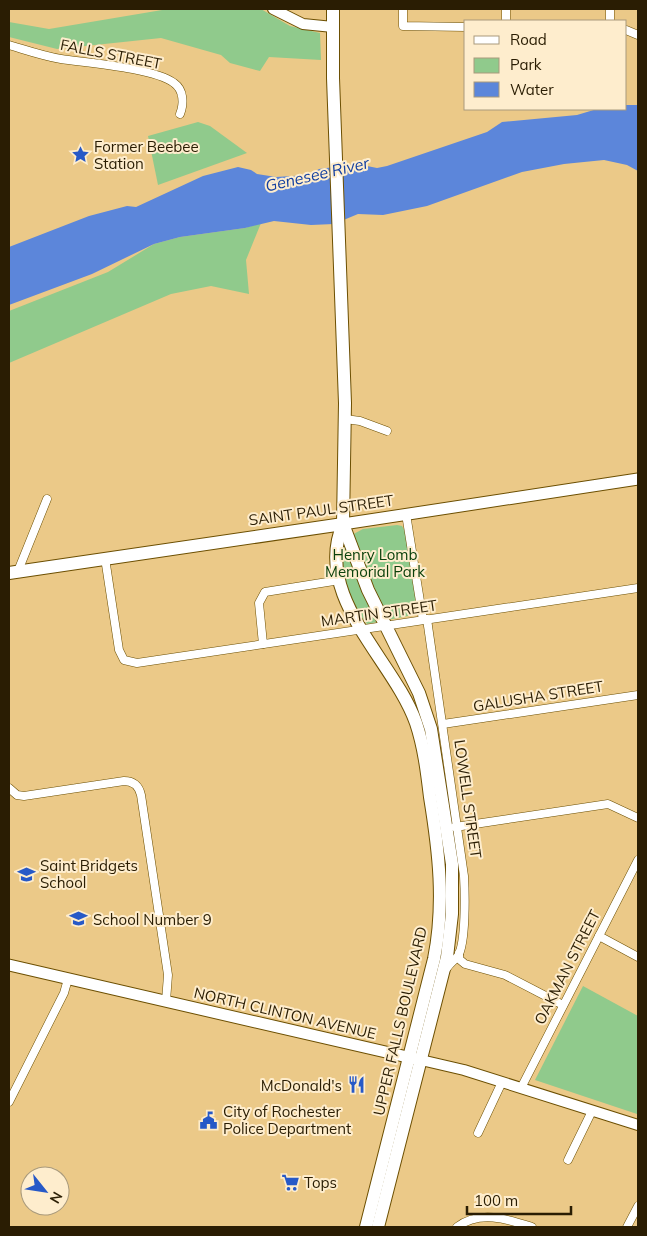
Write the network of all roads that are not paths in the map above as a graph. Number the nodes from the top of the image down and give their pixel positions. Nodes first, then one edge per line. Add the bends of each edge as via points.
1 (273, 9) edge
2 (333, 9) edge
3 (403, 9) edge
4 (333, 27) junction
5 (464, 27) edge
6 (9, 46) edge
7 (180, 114) dead end
8 (345, 419) junction
9 (387, 431) dead end
10 (638, 479) edge
11 (48, 499) dead end
12 (406, 514) junction
13 (343, 524) junction
14 (105, 558) junction
15 (13, 572) edge
16 (340, 580) junction
17 (638, 588) edge
18 (425, 620) junction
19 (385, 626) junction
20 (361, 629) junction
21 (264, 644) junction
22 (638, 694) edge
23 (443, 724) junction
24 (9, 788) edge
25 (638, 818) edge
26 (447, 829) junction
27 (637, 865) edge
28 (599, 936) junction
29 (459, 952) junction
30 (638, 957) edge
31 (9, 965) edge
32 (68, 978) junction
33 (442, 978) junction
34 (166, 1001) junction
35 (563, 1005) junction
36 (415, 1059) junction
37 (502, 1082) junction
38 (521, 1088) junction
39 (9, 1102) edge
40 (592, 1111) junction
41 (638, 1125) edge
42 (478, 1133) dead end
43 (568, 1160) dead end
44 (638, 1206) edge
45 (366, 1227) edge
46 (378, 1227) edge
47 (457, 1227) edge
48 (532, 1227) edge
49 (627, 1227) edge

1 - 4 street via 303,24
2 - 4 main road
3 - 5 street via 403,26
4 - 8 main road
6 - 7 street, FALLS STREET via 170,80 182,95
8 - 9 street
8 - 13 main road
10 - 12 main road, SAINT PAUL STREET
11 - 15 street
12 - 13 main road, SAINT PAUL STREET
12 - 18 street, LOWELL STREET
13 - 14 main road, SAINT PAUL STREET
13 - 16 main road, UPPER FALLS BOULEVARD via 338,550
13 - 19 main road, UPPER FALLS BOULEVARD
14 - 15 main road, SAINT PAUL STREET
14 - 21 street, MARTIN STREET via 119,650 124,660 136,663
16 - 20 main road, UPPER FALLS BOULEVARD via 349,608
16 - 21 street via 261,595
17 - 18 street, MARTIN STREET
18 - 19 street, MARTIN STREET
18 - 23 street, LOWELL STREET
19 - 20 street, MARTIN STREET
19 - 26 main road, UPPER FALLS BOULEVARD via 419,694 429,722
20 - 21 street, MARTIN STREET
20 - 26 main road, UPPER FALLS BOULEVARD via 396,682 415,722
22 - 23 street, GALUSHA STREET
23 - 26 street, LOWELL STREET
24 - 34 street via 24,796 124,781 137,785 168,975
25 - 26 street via 608,804
26 - 29 street, LOWELL STREET via 464,886
26 - 33 main road, UPPER FALLS BOULEVARD via 453,901
26 - 36 main road, UPPER FALLS BOULEVARD via 441,871 439,933
27 - 28 street, OAKMAN STREET
28 - 30 street
28 - 35 street, OAKMAN STREET
29 - 33 street, LOWELL STREET
29 - 35 street via 459,959 465,964 504,974
31 - 32 main road, NORTH CLINTON AVENUE
32 - 34 main road, NORTH CLINTON AVENUE
32 - 39 street via 64,993
33 - 36 main road, UPPER FALLS BOULEVARD
34 - 36 main road, NORTH CLINTON AVENUE
35 - 38 street, OAKMAN STREET
36 - 37 street, NORTH CLINTON AVENUE
36 - 45 main road, UPPER FALLS BOULEVARD
36 - 46 main road, UPPER FALLS BOULEVARD
37 - 38 street, NORTH CLINTON AVENUE
37 - 42 street
38 - 40 street, NORTH CLINTON AVENUE
40 - 41 street, NORTH CLINTON AVENUE
40 - 43 street
44 - 49 street
47 - 48 street via 473,1218 485,1216

